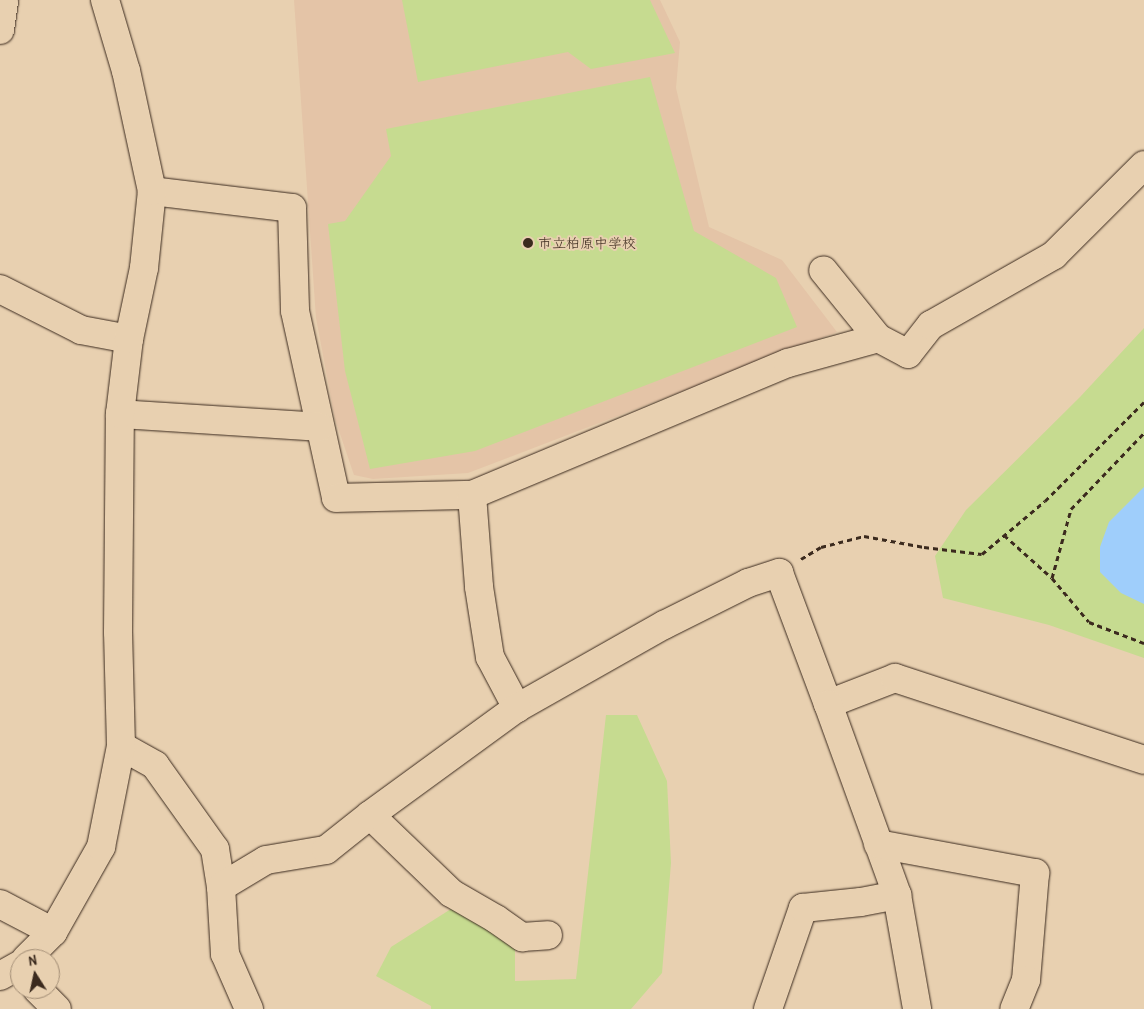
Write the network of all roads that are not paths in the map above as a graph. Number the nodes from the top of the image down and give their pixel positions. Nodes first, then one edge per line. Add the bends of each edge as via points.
1 (4, 0) edge
2 (105, 0) edge
3 (0, 30) edge
4 (1144, 165) edge
5 (152, 191) junction
6 (823, 270) dead end
7 (0, 289) edge
8 (878, 338) junction
9 (129, 339) junction
10 (120, 414) junction
11 (320, 427) junction
12 (472, 495) junction
13 (828, 704) junction
14 (517, 708) junction
15 (121, 746) junction
16 (1144, 760) edge
17 (370, 815) junction
18 (878, 844) junction
19 (222, 887) junction
20 (896, 894) junction
21 (0, 904) edge
22 (53, 932) junction
23 (548, 935) dead end
24 (36, 949) edge
25 (47, 999) edge
26 (57, 1009) edge
27 (249, 1009) edge
28 (768, 1009) edge
29 (917, 1009) edge
30 (1014, 1009) edge

1 - 3 street
2 - 5 street via 126,71
4 - 8 street via 1054,255 931,325 908,354
5 - 9 street via 144,268
5 - 11 street via 292,208 295,311
6 - 8 street
7 - 9 street via 81,330
8 - 12 street via 788,363
9 - 10 street
10 - 11 street
10 - 15 street via 118,632
11 - 12 street via 336,498
12 - 14 street via 479,587 490,657
13 - 14 street via 779,573 748,583 664,626
13 - 16 street via 895,678
13 - 18 street
14 - 17 street
15 - 19 street via 155,765 161,772 215,849
15 - 22 street via 101,846
17 - 19 street via 326,850 266,860
17 - 23 street via 451,893 522,937
18 - 20 street
18 - 30 street via 1035,873 1026,980
19 - 27 street via 225,954
20 - 28 street via 861,902 803,908
20 - 29 street
21 - 22 street
22 - 24 street
25 - 26 street

